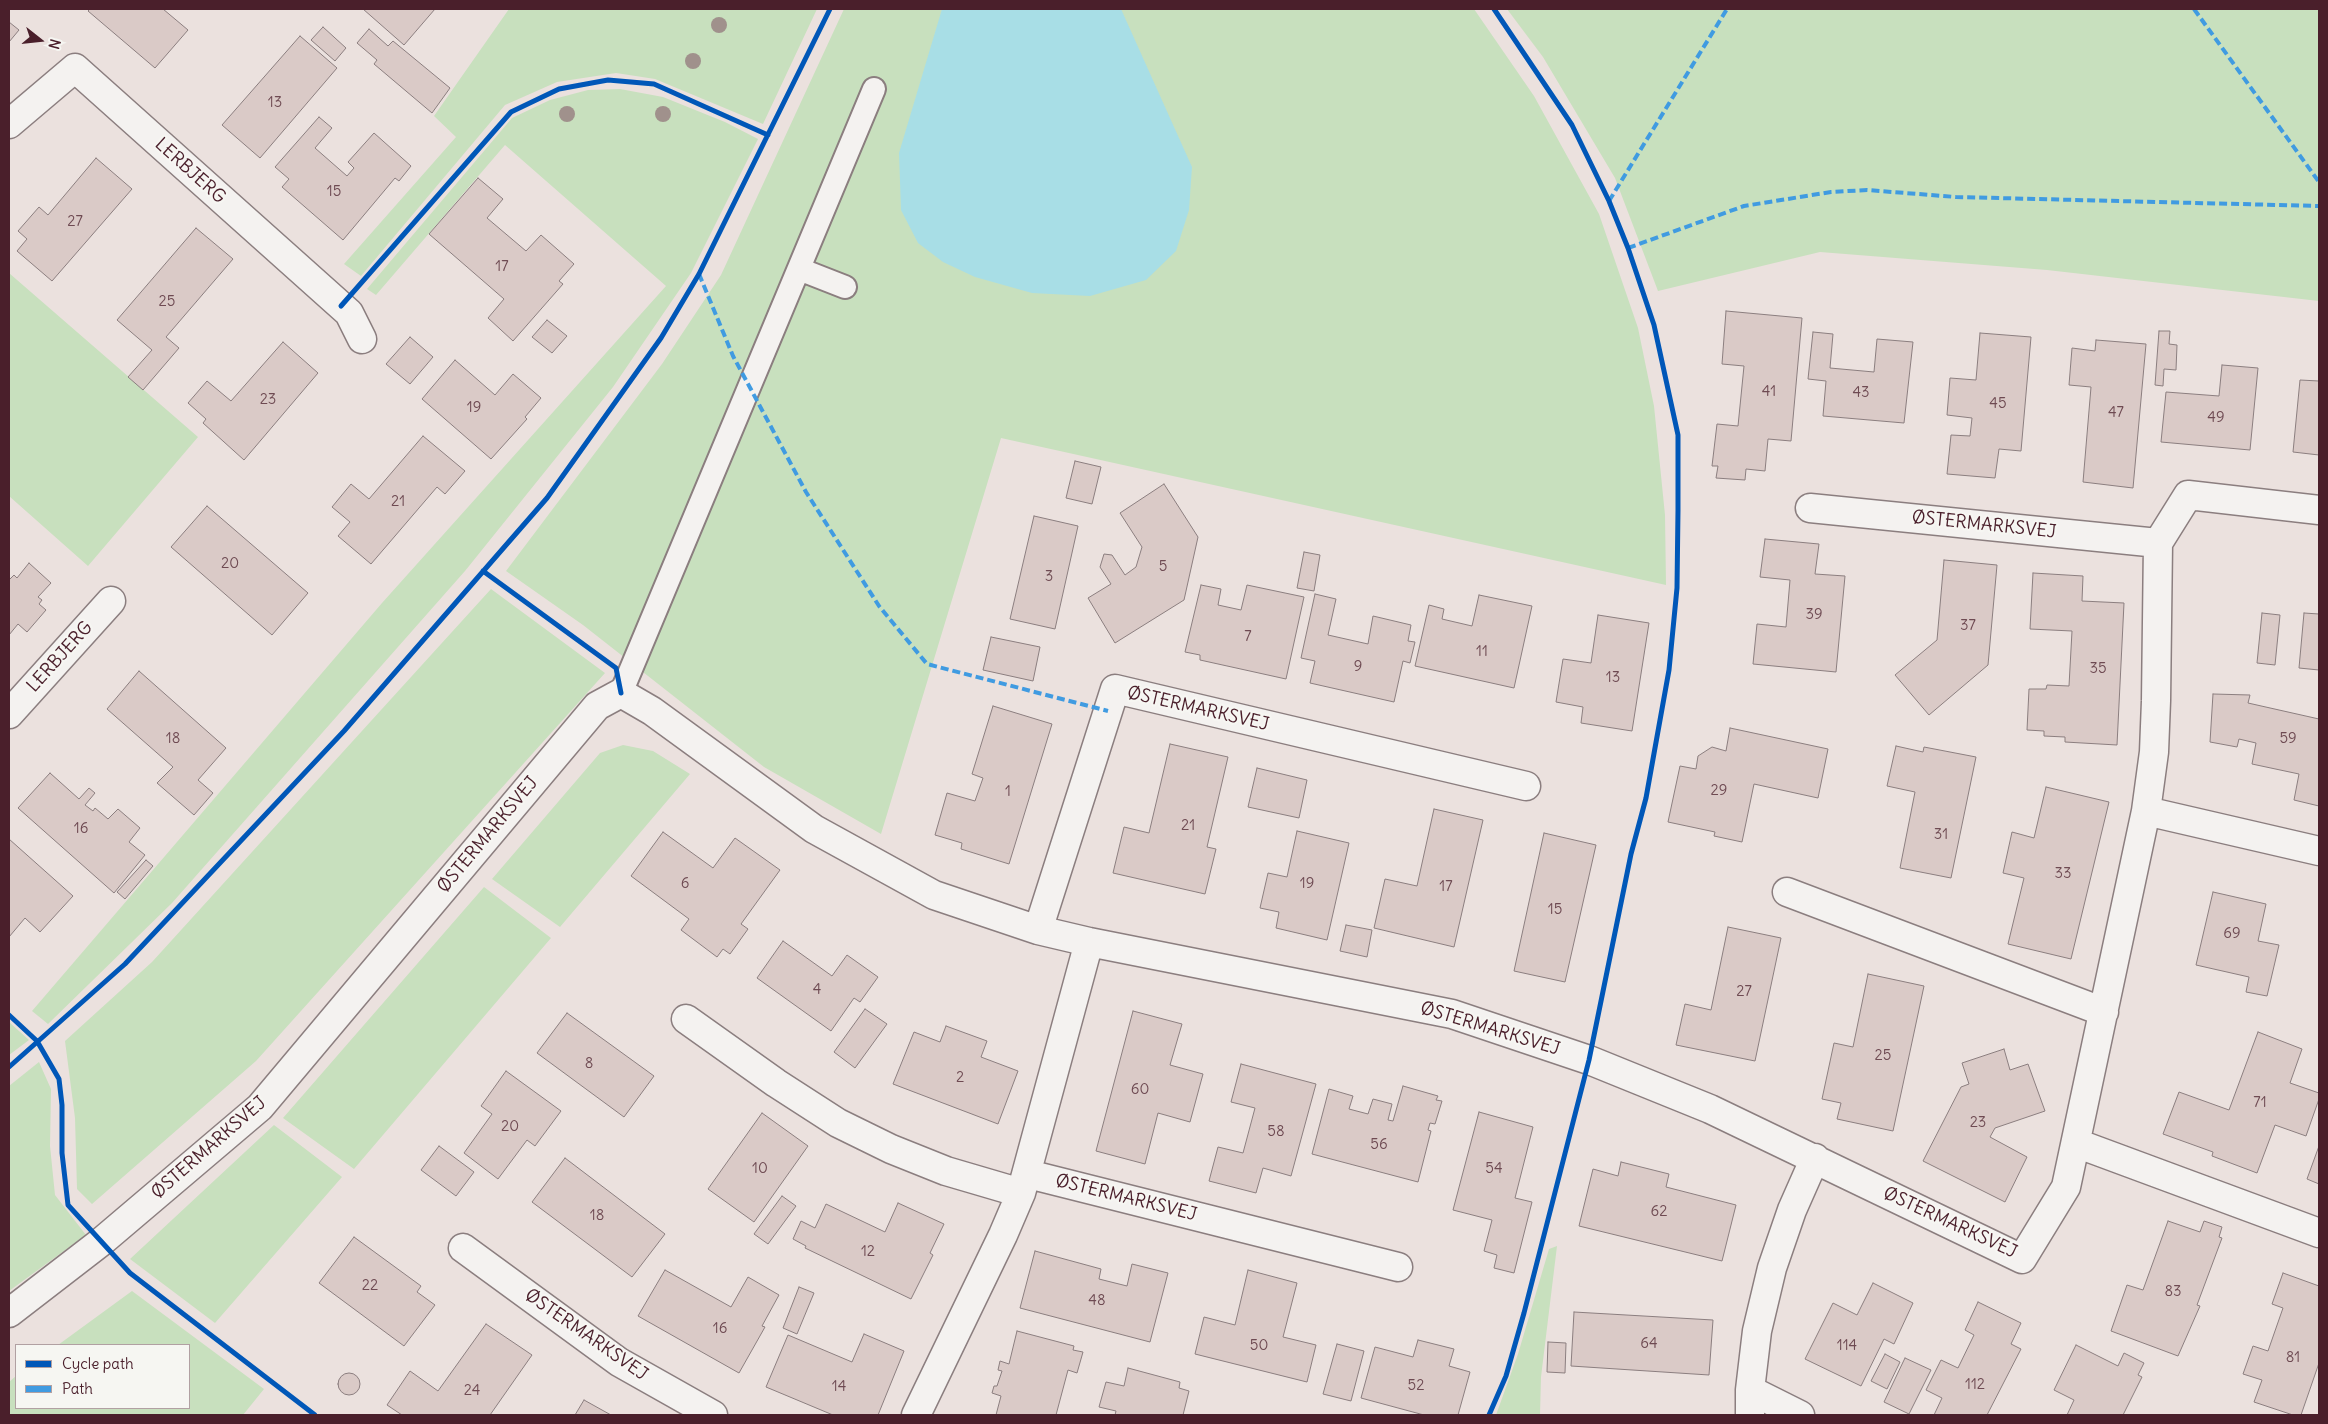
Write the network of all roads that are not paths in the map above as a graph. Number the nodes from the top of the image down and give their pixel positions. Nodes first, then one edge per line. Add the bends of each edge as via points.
1 (874, 90) dead end
2 (9, 124) edge
3 (799, 269) junction
4 (845, 287) dead end
5 (362, 339) dead end
6 (1810, 508) dead end
7 (2319, 510) edge
8 (2158, 543) junction
9 (111, 601) dead end
10 (621, 693) junction
11 (9, 714) edge
12 (1526, 786) dead end
13 (2146, 811) junction
14 (2319, 851) edge
15 (1787, 892) dead end
16 (1038, 930) junction
17 (1089, 942) junction
18 (2104, 1012) junction
19 (686, 1019) dead end
20 (2076, 1142) junction
21 (1815, 1158) junction
22 (1024, 1183) junction
23 (2319, 1233) edge
24 (463, 1248) dead end
25 (1398, 1267) dead end
26 (9, 1313) edge
27 (1750, 1403) edge
28 (713, 1415) edge
29 (916, 1415) edge
30 (1800, 1415) edge

1 - 3 lane
2 - 5 street, LERBJERG via 75,68 349,313
3 - 4 lane
3 - 10 lane
6 - 8 street, ØSTERMARKSVEJ
7 - 8 street via 2188,495
8 - 13 street, ØSTERMARKSVEJ via 2154,752
9 - 11 street, LERBJERG
10 - 16 street, ØSTERMARKSVEJ via 652,710 814,829 934,895
10 - 26 street, ØSTERMARKSVEJ via 597,706 260,1106 101,1242
12 - 16 street, ØSTERMARKSVEJ via 1115,690
13 - 14 street
13 - 18 street, ØSTERMARKSVEJ
15 - 18 street
16 - 17 street, ØSTERMARKSVEJ
17 - 21 street, ØSTERMARKSVEJ via 1452,1014 1589,1060 1710,1109
17 - 22 street
18 - 20 street, ØSTERMARKSVEJ
19 - 22 street, ØSTERMARKSVEJ via 838,1122 910,1157 946,1171
20 - 21 street, ØSTERMARKSVEJ via 2066,1187 2022,1259
20 - 23 street
21 - 27 street via 1772,1268 1757,1330
22 - 25 street, ØSTERMARKSVEJ
22 - 29 street via 1003,1235
24 - 28 street, ØSTERMARKSVEJ via 619,1362
27 - 30 street

